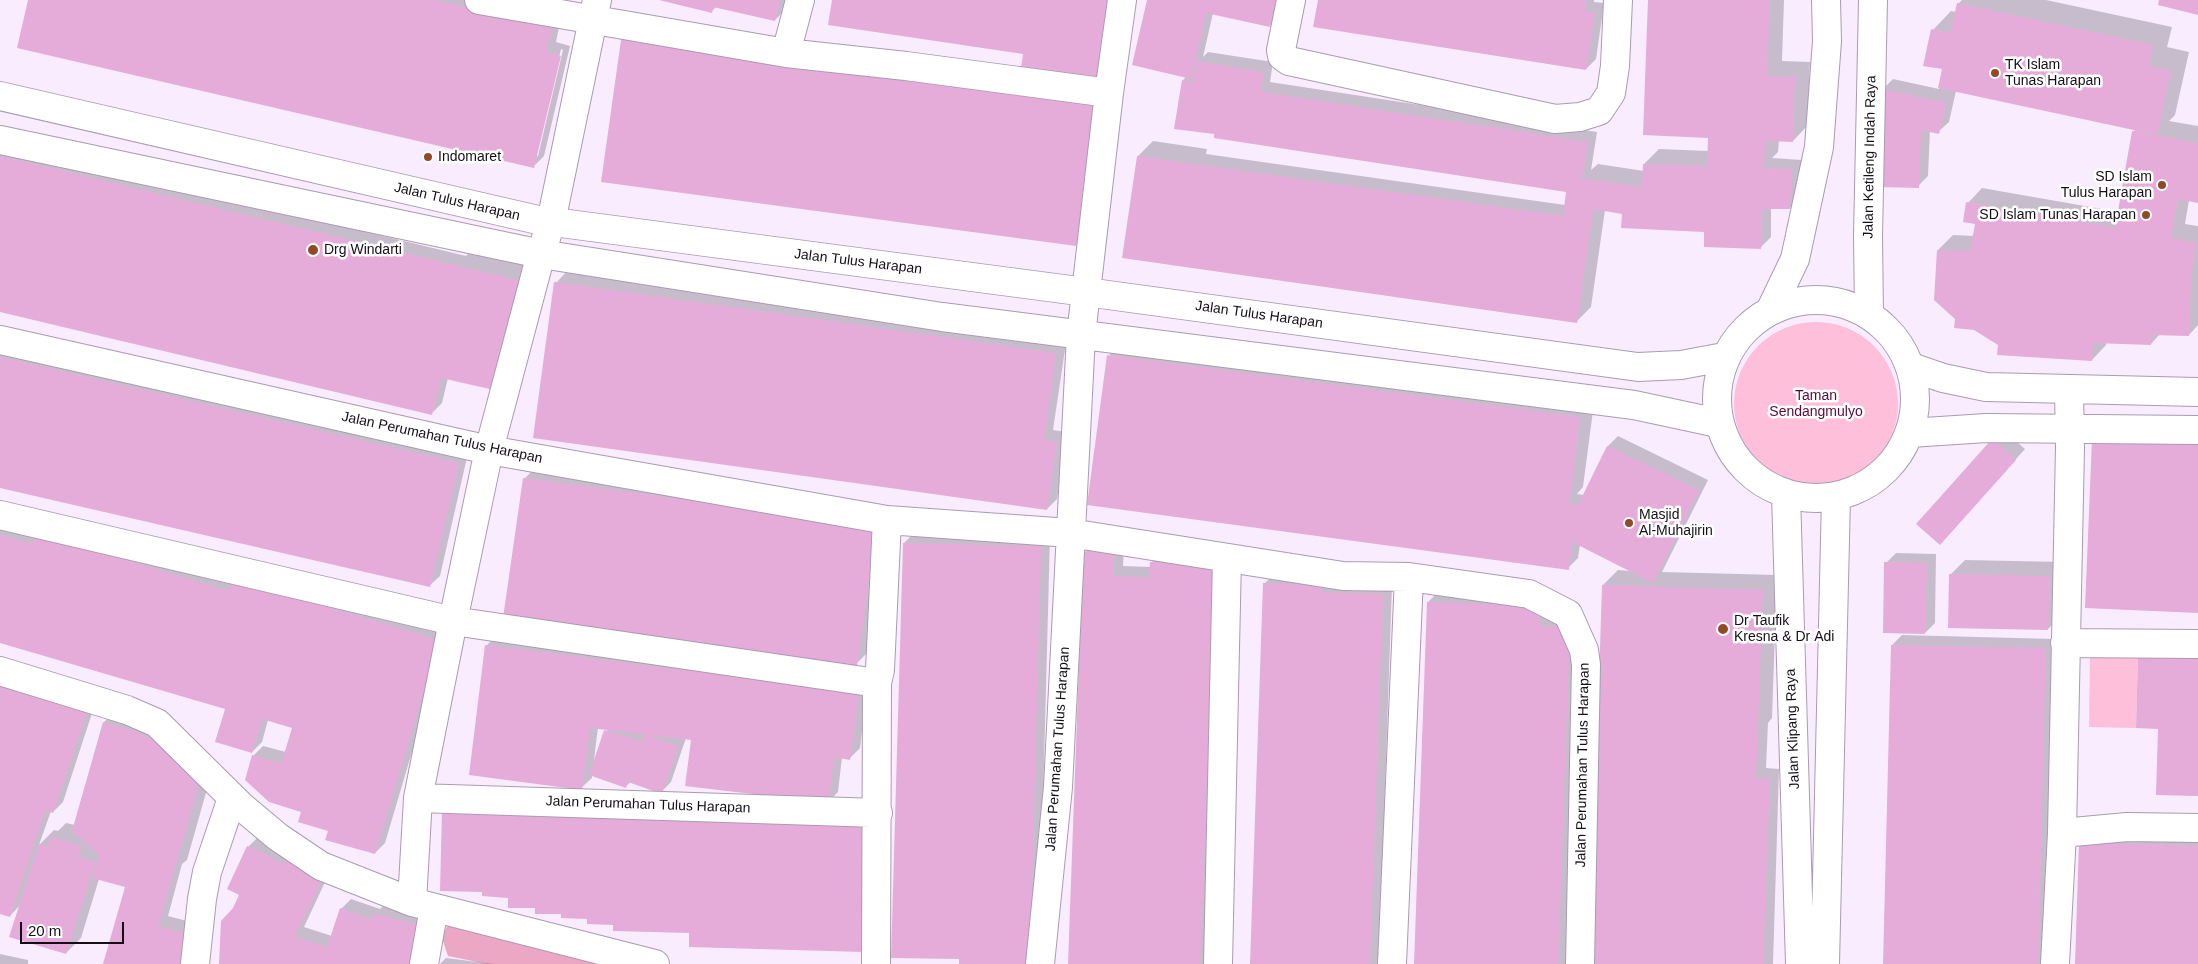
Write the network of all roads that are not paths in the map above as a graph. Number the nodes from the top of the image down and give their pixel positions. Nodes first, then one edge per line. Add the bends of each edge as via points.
1 (479, 0) edge
2 (800, 0) edge
3 (1122, 0) edge
4 (1291, 0) edge
5 (1618, 0) edge
6 (1826, 0) edge
7 (1873, 0) edge
8 (595, 11) edge
9 (786, 53) junction
10 (1109, 94) junction
11 (0, 96) edge
12 (0, 140) edge
13 (254, 156) junction
14 (243, 190) junction
15 (551, 222) junction
16 (541, 254) junction
17 (1086, 292) junction
18 (1771, 309) junction
19 (1869, 315) junction
20 (1080, 335) junction
21 (0, 340) edge
22 (1724, 357) junction
23 (1911, 367) junction
24 (2069, 390) junction
25 (2155, 392) junction
26 (2198, 392) edge
27 (1718, 423) junction
28 (2070, 430) junction
29 (2155, 430) junction
30 (2198, 430) edge
31 (1910, 434) junction
32 (489, 450) junction
33 (1786, 494) junction
34 (1836, 497) junction
35 (0, 515) edge
36 (887, 520) junction
37 (1070, 533) junction
38 (1227, 558) junction
39 (1409, 577) junction
40 (453, 621) junction
41 (2064, 642) junction
42 (2198, 644) edge
43 (0, 672) edge
44 (877, 683) junction
45 (232, 798) junction
46 (418, 798) junction
47 (878, 812) junction
48 (2198, 828) edge
49 (2062, 833) junction
50 (423, 905) junction
51 (194, 964) edge
52 (424, 964) edge
53 (655, 964) edge
54 (876, 964) edge
55 (1040, 964) edge
56 (1218, 964) edge
57 (1392, 964) edge
58 (1580, 964) edge
59 (1800, 964) edge
60 (1825, 964) edge
61 (2055, 964) edge

1 - 8 street
2 - 9 street
3 - 10 street, Jalan Perumahan Tulus Harapan
4 - 5 street via 1281,50 1282,56 1289,61 1555,119 1580,117 1599,111 1611,94
6 - 18 street via 1827,41 1819,147 1796,260
7 - 19 street, Jalan Ketileng Indah Raya
8 - 9 street
8 - 15 street
9 - 10 street
10 - 17 street, Jalan Perumahan Tulus Harapan
11 - 13 street, Jalan Tulus Harapan
12 - 14 street
13 - 14 street
13 - 15 street, Jalan Tulus Harapan
14 - 16 street
15 - 16 street
15 - 17 street, Jalan Tulus Harapan
16 - 20 street via 902,312
16 - 32 street
17 - 20 street, Jalan Perumahan Tulus Harapan
17 - 22 street, Jalan Tulus Harapan via 1638,367 1681,365
18 - 19 street via 1804,300 1838,301
18 - 22 street via 1744,329
19 - 23 street via 1894,337
20 - 27 street via 1634,405
20 - 37 street, Jalan Perumahan Tulus Harapan
21 - 32 street, Jalan Perumahan Tulus Harapan
22 - 27 street via 1715,390
23 - 24 street via 1986,387
23 - 31 street via 1916,400
24 - 25 street
24 - 28 street
25 - 26 street
25 - 29 street
27 - 33 street via 1732,454 1755,479
28 - 29 street
28 - 31 street via 1986,428
28 - 41 street
29 - 30 street
31 - 34 street via 1893,463 1867,485
32 - 36 street, Jalan Perumahan Tulus Harapan
32 - 40 street
33 - 34 street via 1810,499
33 - 59 street, Jalan Klipang Raya
34 - 60 street
35 - 40 street
36 - 37 street, Jalan Perumahan Tulus Harapan
36 - 44 street
37 - 38 street, Jalan Perumahan Tulus Harapan
37 - 55 street, Jalan Perumahan Tulus Harapan via 1058,787
38 - 39 street, Jalan Perumahan Tulus Harapan via 1343,576
38 - 56 street
39 - 57 street
39 - 58 street, Jalan Perumahan Tulus Harapan via 1529,594 1568,614 1584,650
40 - 44 street
40 - 46 street
41 - 42 street
41 - 49 street
43 - 45 street via 128,710 157,723
44 - 47 street
45 - 50 street via 278,837 321,866
45 - 51 street via 207,872
46 - 47 street, Jalan Perumahan Tulus Harapan
46 - 50 street
47 - 54 street
48 - 49 street via 2127,828
49 - 61 street
50 - 52 street
50 - 53 street

